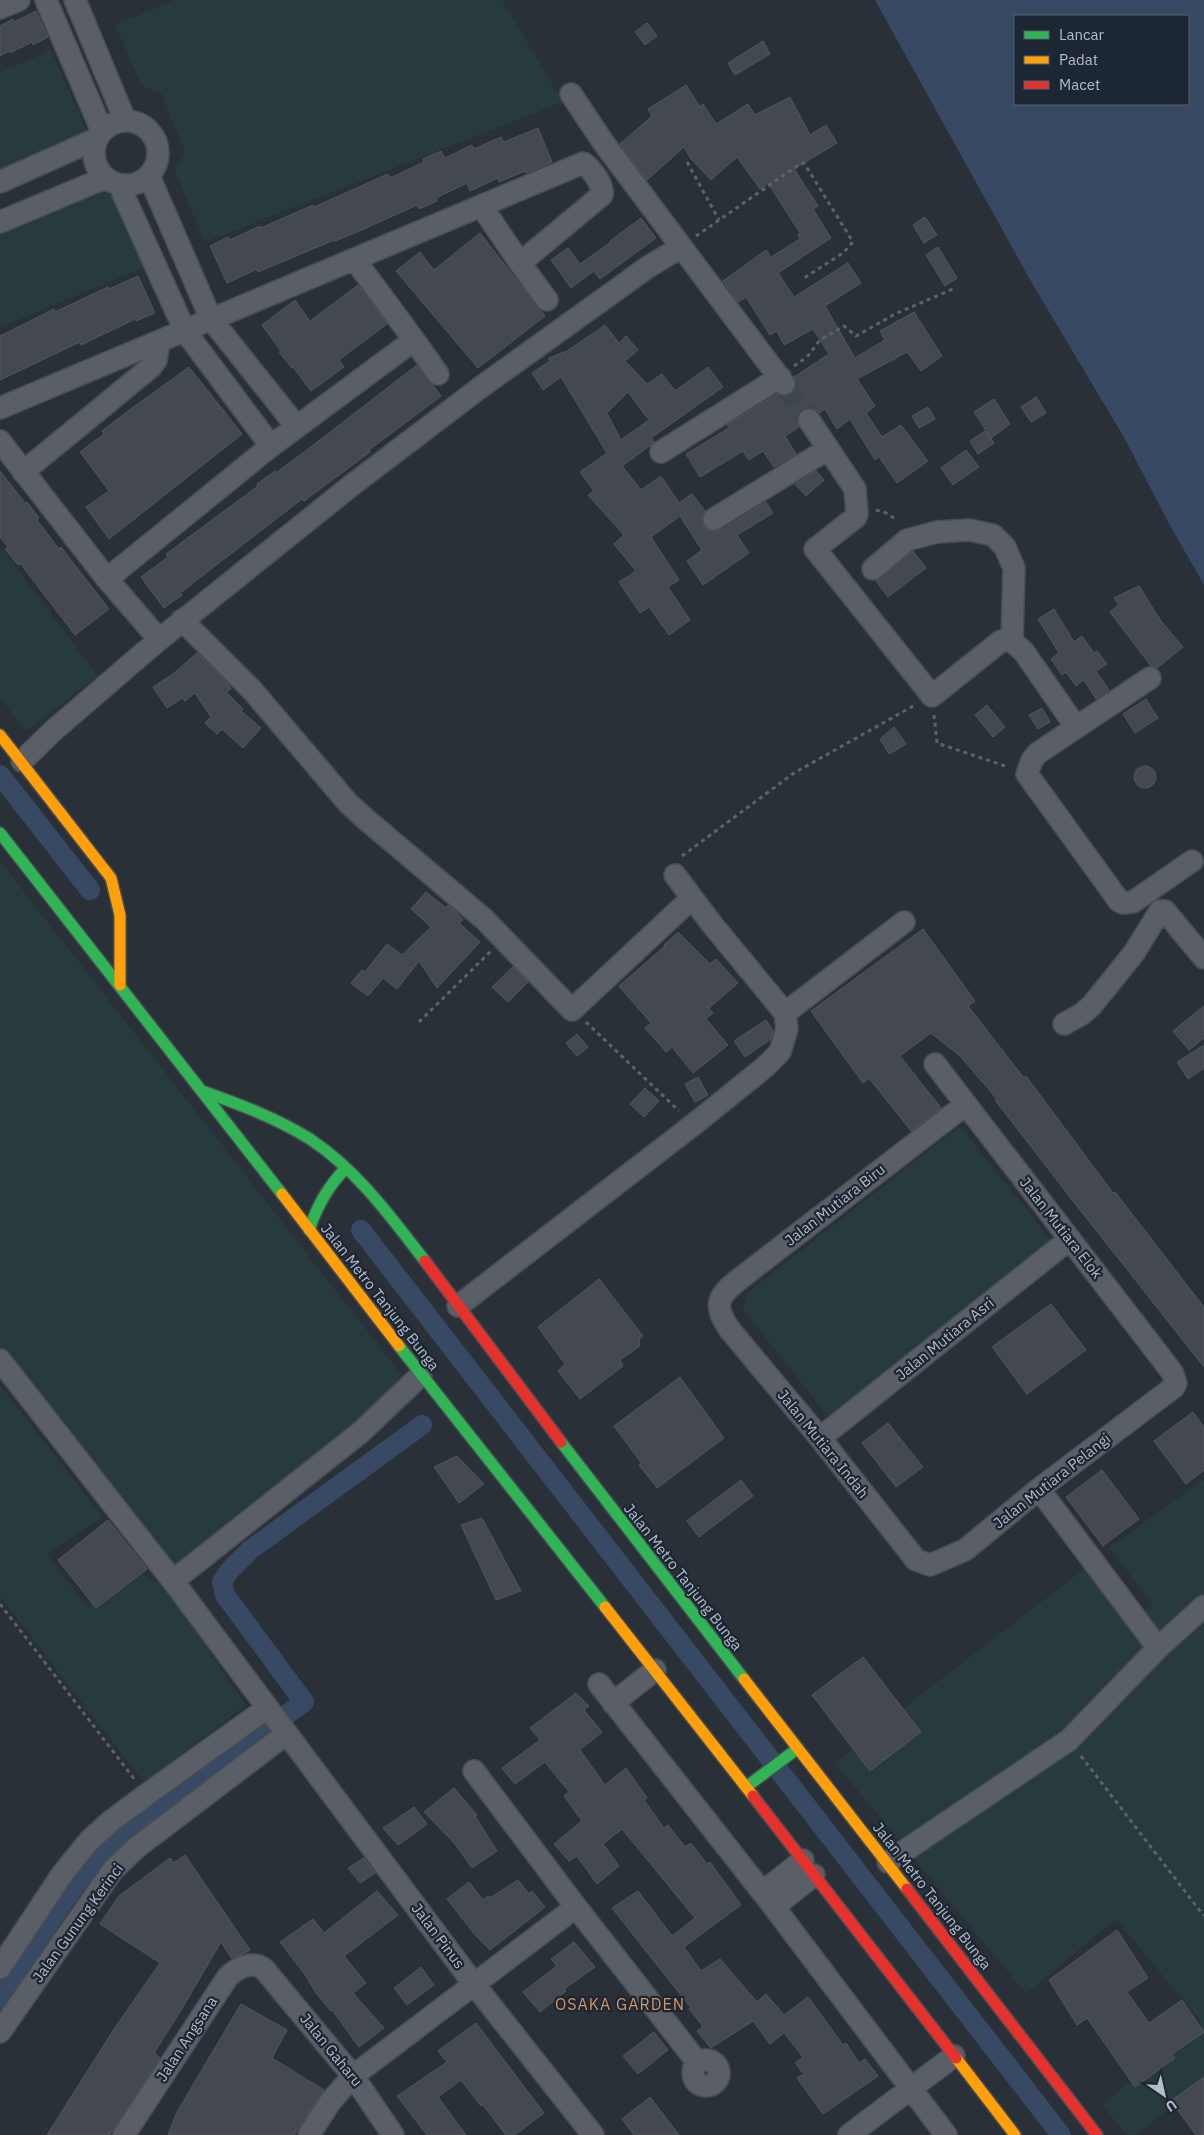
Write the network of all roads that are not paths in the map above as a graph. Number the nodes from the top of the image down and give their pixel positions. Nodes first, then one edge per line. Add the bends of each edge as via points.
1 (19, 0) edge
2 (46, 0) edge
3 (75, 0) edge
4 (0, 8) edge
5 (571, 94) dead end
6 (125, 120) junction
7 (99, 135) junction
8 (148, 176) junction
9 (112, 181) junction
10 (0, 182) edge
11 (482, 207) junction
12 (0, 222) edge
13 (681, 247) junction
14 (355, 260) junction
15 (520, 263) junction
16 (547, 300) dead end
17 (211, 319) junction
18 (185, 331) junction
19 (414, 340) junction
20 (159, 342) junction
21 (438, 374) dead end
22 (0, 408) edge
23 (809, 420) tunnel mouth
24 (297, 427) junction
25 (0, 441) edge
26 (271, 446) junction
27 (828, 449) junction
28 (660, 452) dead end
29 (23, 472) junction
30 (714, 519) dead end
31 (873, 569) dead end
32 (107, 579) junction
33 (182, 620) junction
34 (152, 630) dead end
35 (1012, 641) junction
36 (1150, 678) dead end
37 (1076, 727) junction
38 (0, 734) edge
39 (22, 761) junction
40 (0, 833) edge
41 (1192, 861) dead end
42 (675, 875) road end
43 (692, 898) junction
44 (904, 922) dead end
45 (1204, 958) edge
46 (120, 985) junction
47 (785, 1013) junction
48 (1064, 1024) dead end
49 (934, 1064) dead end
50 (202, 1091) junction
51 (965, 1105) junction
52 (346, 1168) junction
53 (309, 1230) junction
54 (1070, 1239) junction
55 (458, 1306) junction
56 (720, 1313) joint
57 (0, 1360) edge
58 (421, 1375) junction
59 (1167, 1392) joint
60 (820, 1438) junction
61 (1039, 1489) junction
62 (934, 1564) joint
63 (173, 1581) junction
64 (1204, 1606) edge
65 (1158, 1648) junction
66 (655, 1670) junction
67 (599, 1684) dead end
68 (613, 1703) junction
69 (277, 1721) junction
70 (797, 1749) junction
71 (474, 1771) dead end
72 (746, 1787) junction
73 (888, 1862) junction
74 (809, 1868) junction
75 (768, 1899) junction
76 (576, 1906) junction
77 (0, 1968) edge
78 (264, 1969) joint
79 (473, 1983) junction
80 (0, 2032) edge
81 (954, 2056) junction
82 (698, 2063) dead end
83 (353, 2076) junction
84 (910, 2089) junction
85 (124, 2135) edge
86 (309, 2135) edge
87 (393, 2135) edge
88 (593, 2135) edge
89 (849, 2135) edge
90 (946, 2135) edge
91 (1015, 2135) edge
92 (1097, 2135) edge

1 - 4 street
2 - 7 street
3 - 6 street
5 - 13 street
6 - 7 street via 112,123
6 - 8 street via 142,124 154,136 158,161
7 - 9 street via 93,158
7 - 10 street
8 - 9 street via 135,184
8 - 17 street
9 - 12 street
9 - 18 street
11 - 14 street
11 - 15 street
11 - 15 street via 580,163 590,168 602,195
13 - 28 street via 782,380
13 - 33 street via 481,387
14 - 17 street
14 - 19 street
15 - 16 street
17 - 18 street
17 - 24 street
18 - 20 street
18 - 26 street
19 - 21 street
19 - 24 street
20 - 22 street
20 - 29 street via 156,360 151,367
23 - 27 street
24 - 26 street
25 - 29 street
26 - 32 street
27 - 30 street
27 - 35 street via 855,489 857,515 815,549 932,696 1001,641
29 - 32 street
31 - 35 street via 907,540 937,532 969,530 993,535 1005,547 1014,568
32 - 34 street
33 - 39 street via 53,730
33 - 43 street via 252,690 348,803 504,939 572,1010
35 - 37 street via 1024,652
36 - 37 street
37 - 41 street via 1038,753 1028,774 1119,901 1133,902
38 - 39 main road
39 - 46 main road via 111,878 120,915
40 - 46 main road, Jalan Metro Tanjung Bunga
42 - 43 street
43 - 47 street
44 - 47 street
45 - 48 street via 1165,912 1160,911 1134,953 1092,1005
46 - 50 main road, Jalan Metro Tanjung Bunga
47 - 55 street via 787,1029 777,1056
49 - 51 street, Jalan Mutiara Elok
50 - 52 main road, Jalan Metro Tanjung Bunga via 267,1114 312,1140
50 - 53 main road, Jalan Metro Tanjung Bunga
51 - 54 street, Jalan Mutiara Elok
51 - 56 street, Jalan Mutiara Biru via 726,1290 720,1299
52 - 53 main road via 324,1193
52 - 55 main road, Jalan Metro Tanjung Bunga via 400,1229
53 - 58 main road, Jalan Metro Tanjung Bunga
54 - 59 street, Jalan Mutiara Elok via 1174,1375 1176,1383
54 - 60 street, Jalan Mutiara Asri
55 - 70 main road, Jalan Metro Tanjung Bunga
56 - 60 street, Jalan Mutiara Indah via 730,1330
57 - 63 street, Jalan Pinus
58 - 63 street via 362,1432
58 - 66 main road, Jalan Metro Tanjung Bunga
59 - 61 street, Jalan Mutiara Pelangi
60 - 62 street, Jalan Mutiara Indah via 916,1560
61 - 62 street, Jalan Mutiara Pelangi via 964,1550
61 - 65 street
63 - 69 street, Jalan Pinus
64 - 65 street
65 - 73 street via 1069,1740
66 - 68 street
66 - 72 main road, Jalan Metro Tanjung Bunga
67 - 68 street
68 - 75 street
69 - 77 street via 146,1795 89,1840 63,1873
69 - 79 street, Jalan Pinus
69 - 80 street, Jalan Gunung Kerinci via 113,1870
70 - 72 main road
70 - 73 main road, Jalan Metro Tanjung Bunga
71 - 76 street
72 - 74 main road, Jalan Metro Tanjung Bunga
73 - 92 main road, Jalan Metro Tanjung Bunga
74 - 75 street
74 - 81 main road, Jalan Metro Tanjung Bunga
75 - 84 street
76 - 79 street
76 - 82 street
78 - 83 street, Jalan Gaharu
78 - 85 street, Jalan Angsana via 260,1966 241,1967 227,1978
79 - 83 street
79 - 88 street, Jalan Pinus
81 - 84 street
81 - 91 main road, Jalan Metro Tanjung Bunga
83 - 86 street via 330,2102
83 - 87 street, Jalan Gaharu
84 - 89 street
84 - 90 street

